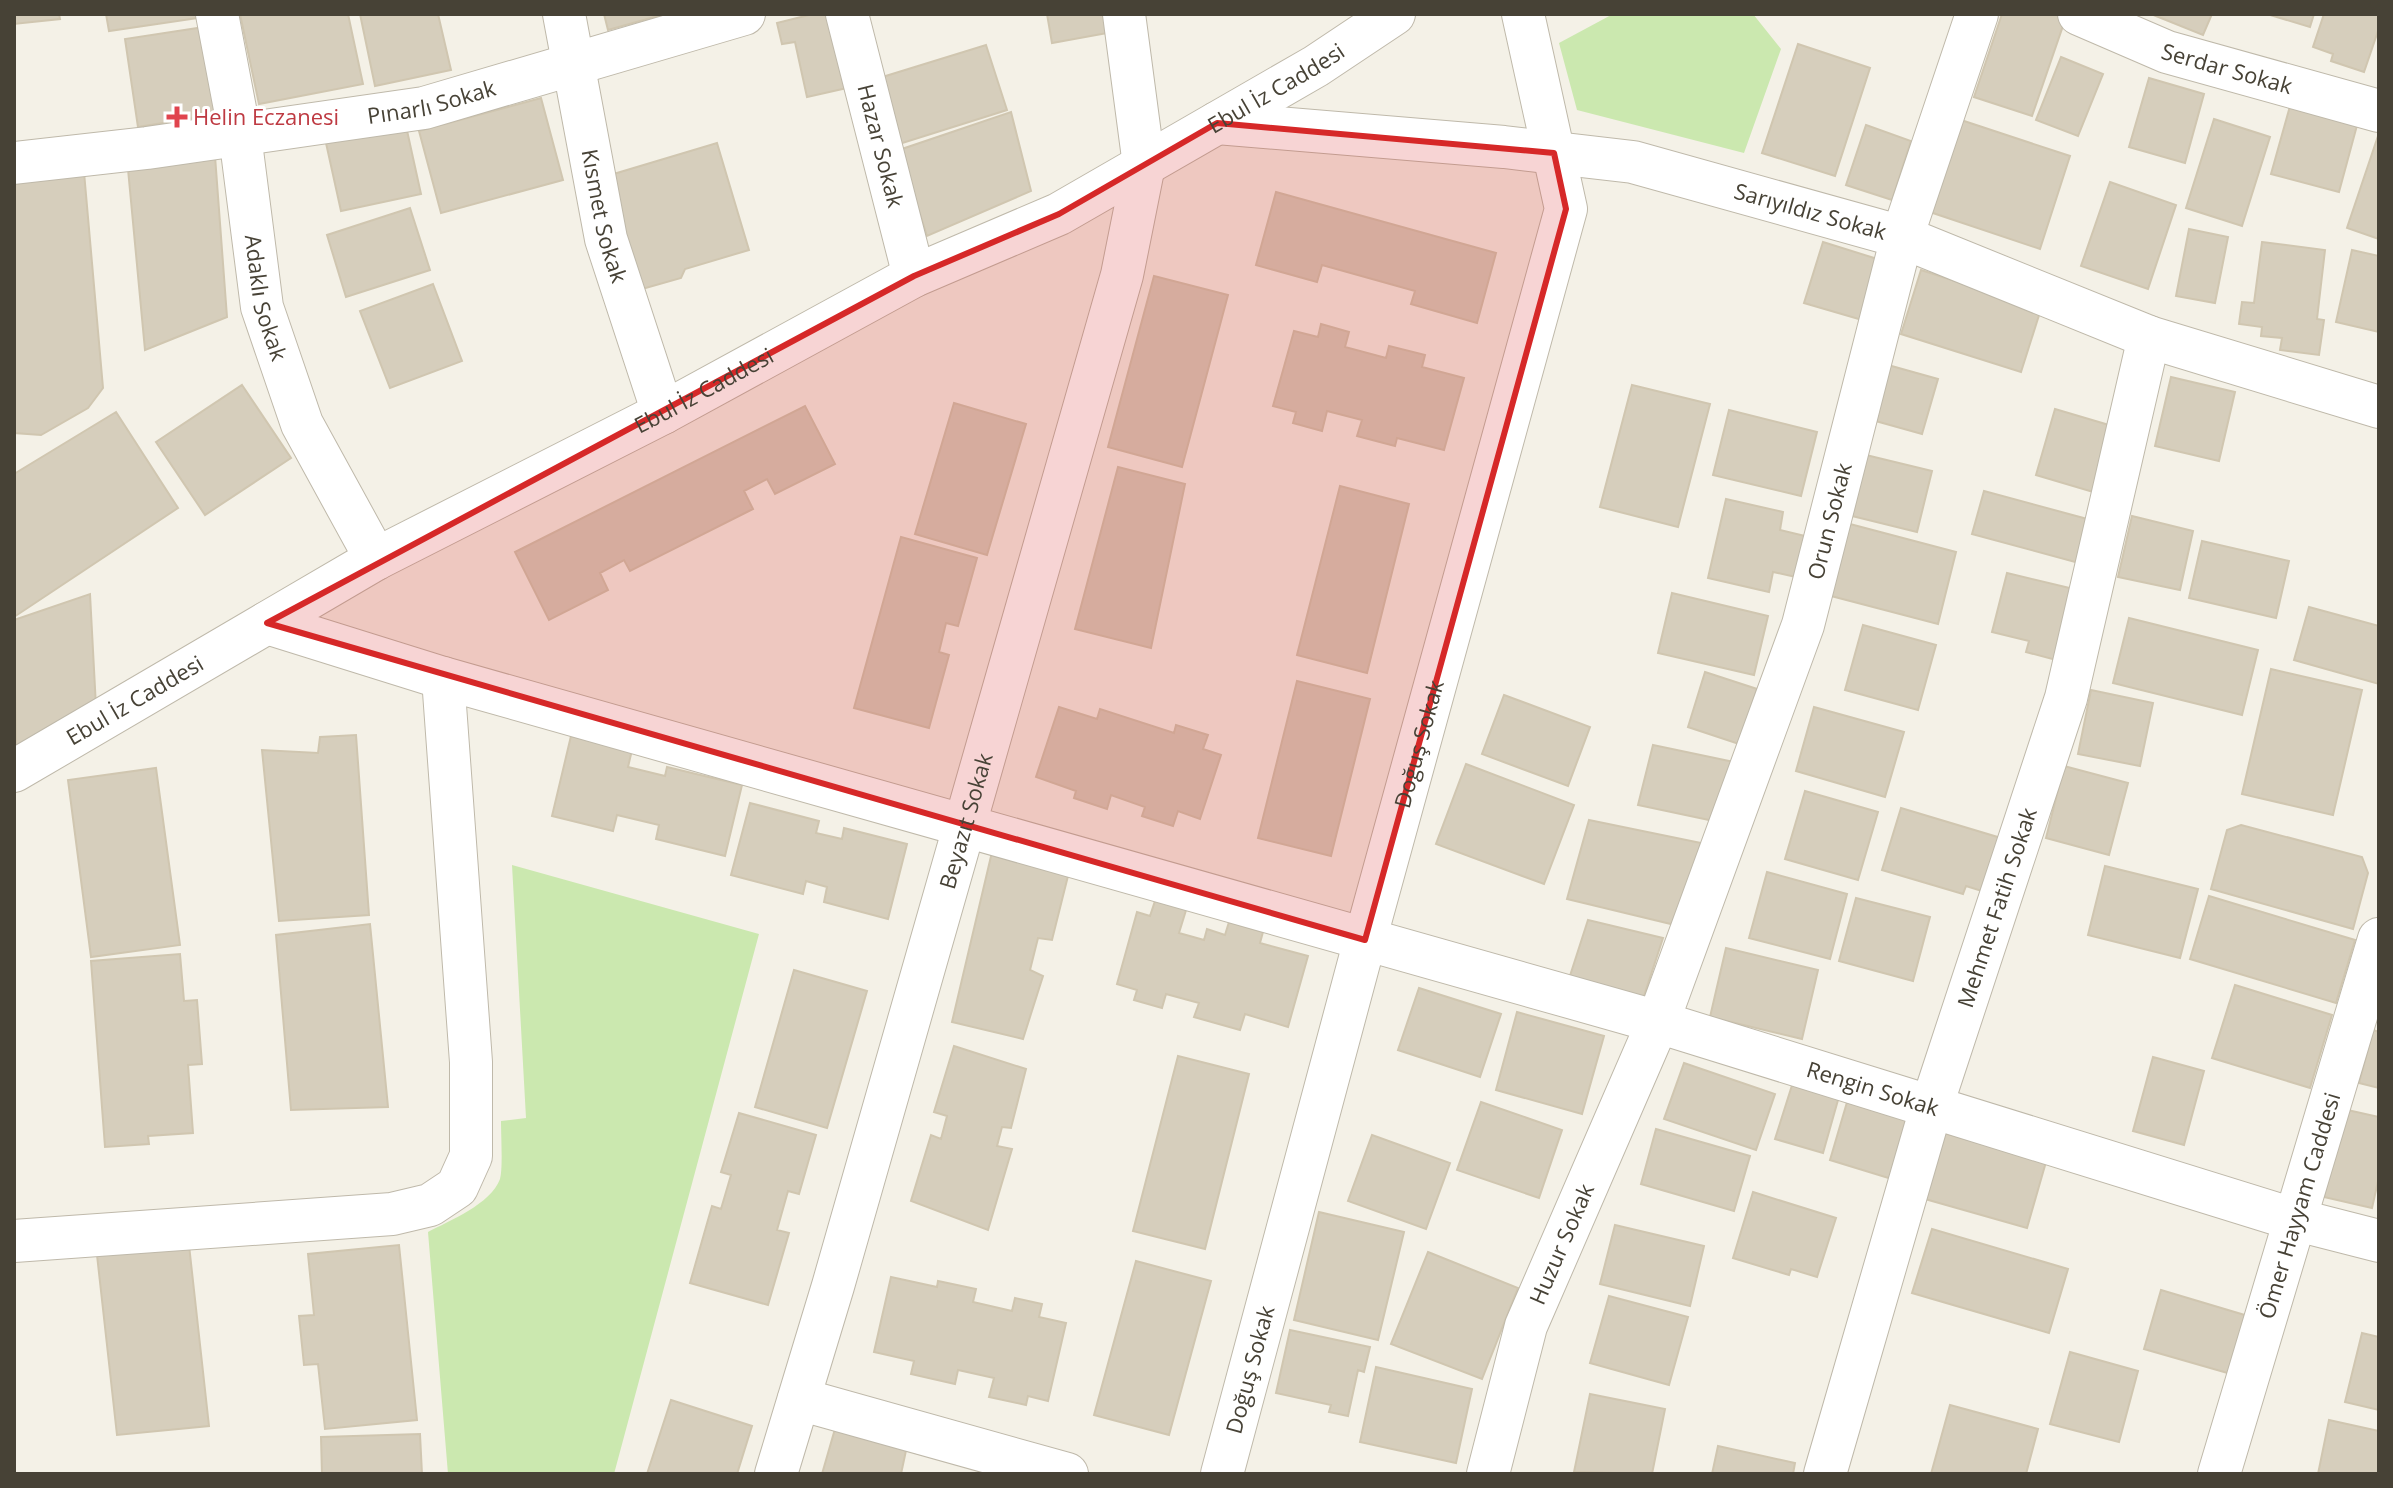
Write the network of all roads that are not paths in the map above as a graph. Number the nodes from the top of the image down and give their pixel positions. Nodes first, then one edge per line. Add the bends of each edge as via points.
1 (217, 14) edge
2 (564, 14) edge
3 (744, 14) edge
4 (847, 14) edge
5 (1124, 14) edge
6 (1394, 14) edge
7 (1523, 14) edge
8 (1977, 14) edge
9 (2079, 14) edge
10 (573, 63) junction
11 (2379, 111) edge
12 (1217, 123) junction
13 (240, 135) junction
14 (1554, 153) junction
15 (14, 163) edge
16 (1144, 165) junction
17 (1902, 237) junction
18 (914, 276) junction
19 (2149, 337) junction
20 (2379, 407) edge
21 (663, 413) junction
22 (376, 559) junction
23 (267, 623) junction
24 (443, 678) junction
25 (14, 771) edge
26 (964, 825) junction
27 (2379, 939) edge
28 (1365, 940) junction
29 (1658, 1022) junction
30 (1932, 1105) junction
31 (2293, 1219) junction
32 (14, 1241) edge
33 (2379, 1241) edge
34 (799, 1399) junction
35 (776, 1474) edge
36 (1067, 1474) edge
37 (1222, 1474) edge
38 (1488, 1474) edge
39 (1825, 1474) edge
40 (2219, 1474) edge

1 - 13 street, Adaklı Sokak
2 - 10 street, Kısmet Sokak
3 - 10 street, Pınarlı Sokak
4 - 18 street, Hazar Sokak
5 - 16 street, Beyazıt Sokak
6 - 12 street, Ebul İz Caddesi
7 - 14 street, Doğuş Sokak
8 - 17 street, Orun Sokak
9 - 11 street, Serdar Sokak via 2167,52
10 - 13 street, Pınarlı Sokak via 424,108
10 - 21 street, Kısmet Sokak via 606,239
12 - 14 street, Sarıyıldız Sokak
12 - 16 street, Ebul İz Caddesi
13 - 15 street, Pınarlı Sokak
13 - 22 street, Adaklı Sokak via 262,307 282,372 302,424
14 - 17 street, Sarıyıldız Sokak via 1633,162
14 - 28 street, Doğuş Sokak via 1566,209
16 - 18 street, Ebul İz Caddesi via 1059,214
16 - 26 street, Beyazıt Sokak via 1122,275
17 - 19 street, Sarıyıldız Sokak
17 - 29 street, Orun Sokak via 1803,625
18 - 21 street, Ebul İz Caddesi
19 - 20 street, Sarıyıldız Sokak
19 - 30 street, Mehmet Fatih Sokak via 2066,698
21 - 22 street, Ebul İz Caddesi
22 - 23 street, Ebul İz Caddesi
23 - 24 street, Rengin Sokak
23 - 25 street, Ebul İz Caddesi
24 - 26 street, Rengin Sokak
24 - 32 street via 471,1062 471,1156 457,1187 430,1205 392,1214
26 - 28 street, Rengin Sokak
26 - 34 street, Beyazıt Sokak
27 - 31 street, Ömer Hayyam Caddesi
28 - 29 street, Rengin Sokak
28 - 37 street, Doğuş Sokak
29 - 30 street, Rengin Sokak
29 - 38 street, Huzur Sokak via 1526,1326
30 - 31 street, Rengin Sokak
30 - 39 street, Mehmet Fatih Sokak
31 - 33 street, Rengin Sokak
31 - 40 street, Ömer Hayyam Caddesi
34 - 35 street, Beyazıt Sokak
34 - 36 street

